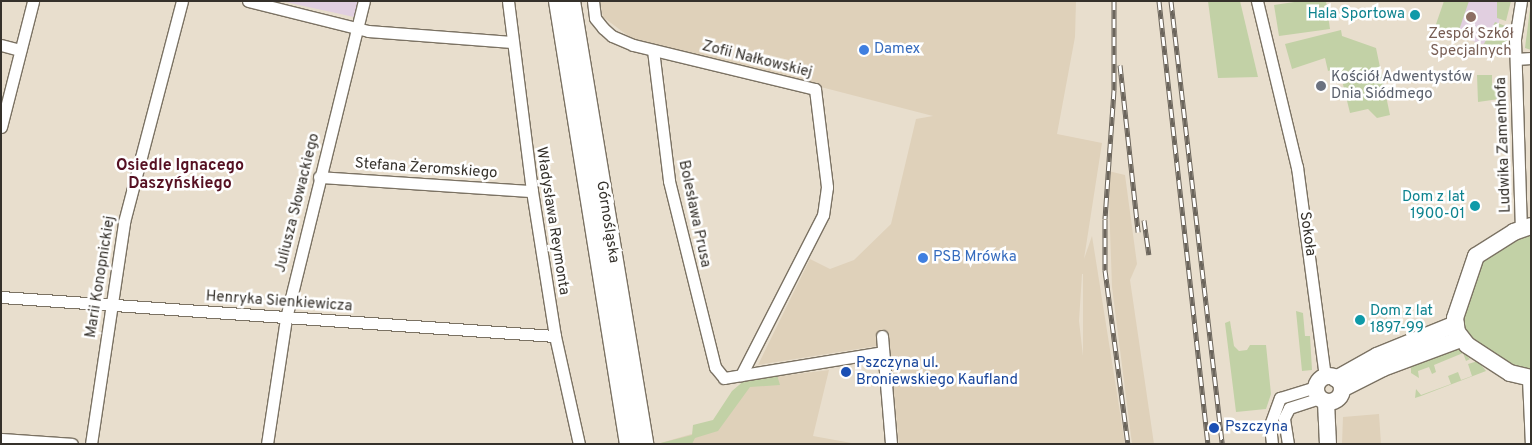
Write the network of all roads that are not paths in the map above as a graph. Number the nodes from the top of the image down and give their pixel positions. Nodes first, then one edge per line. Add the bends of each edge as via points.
1 (33, 1) edge
2 (182, 1) edge
3 (248, 1) edge
4 (364, 1) edge
5 (508, 1) edge
6 (558, 1) edge
7 (572, 1) edge
8 (593, 1) edge
9 (1258, 1) edge
10 (1521, 1) edge
11 (359, 28) junction
12 (512, 42) junction
13 (1, 45) edge
14 (20, 50) junction
15 (653, 50) junction
16 (1531, 58) edge
17 (1516, 59) junction
18 (1, 127) edge
19 (319, 177) junction
20 (532, 191) junction
21 (1526, 227) edge
22 (1, 297) edge
23 (111, 306) junction
24 (286, 318) junction
25 (1456, 324) junction
26 (555, 336) junction
27 (882, 336) dead end
28 (1461, 340) junction
29 (883, 352) junction
30 (742, 375) junction
31 (1529, 378) edge
32 (1328, 389) junction
33 (1, 439) edge
34 (72, 444) edge
35 (91, 444) edge
36 (266, 444) edge
37 (579, 444) edge
38 (628, 444) edge
39 (644, 444) edge
40 (891, 444) edge
41 (1272, 444) edge
42 (1288, 444) edge
43 (1328, 444) edge
44 (1531, 444) edge

1 - 14 street
2 - 23 street, Marii Konopnickiej via 124,222
3 - 11 street
4 - 11 street, Juliusza Słowackiego
5 - 12 street, Władysława Reymonta
6 - 38 main road, Górnośląska
7 - 39 main road, Górnośląska
8 - 15 street, Zofii Nałkowskiej via 596,18 612,36
9 - 32 street, Sokoła via 1299,177
10 - 17 street, Ludwika Zamenhofa via 1515,40
11 - 12 street
11 - 19 street, Juliusza Słowackiego
12 - 20 street, Władysława Reymonta
13 - 14 street
14 - 18 street
15 - 30 street, Bolesława Prusa via 668,181 714,367 724,378
15 - 30 street, Zofii Nałkowskiej via 815,89 827,187 823,215
16 - 17 street
17 - 21 street, Ludwika Zamenhofa
19 - 20 street, Stefana Żeromskiego
19 - 24 street, Juliusza Słowackiego
20 - 26 street, Władysława Reymonta
21 - 25 street via 1474,258 1456,312
22 - 23 street, Henryka Sienkiewicza
23 - 24 street, Henryka Sienkiewicza
23 - 35 street, Marii Konopnickiej
24 - 26 street, Henryka Sienkiewicza
24 - 36 street, Juliusza Słowackiego
25 - 28 street
25 - 32 street via 1376,356
26 - 37 street, Władysława Reymonta
27 - 29 street
28 - 31 street via 1510,373
28 - 32 street
29 - 30 street
29 - 40 street
31 - 44 street
32 - 41 street via 1280,398 1270,425
32 - 42 street via 1289,408 1284,418
32 - 43 street, Sokoła
33 - 34 street

